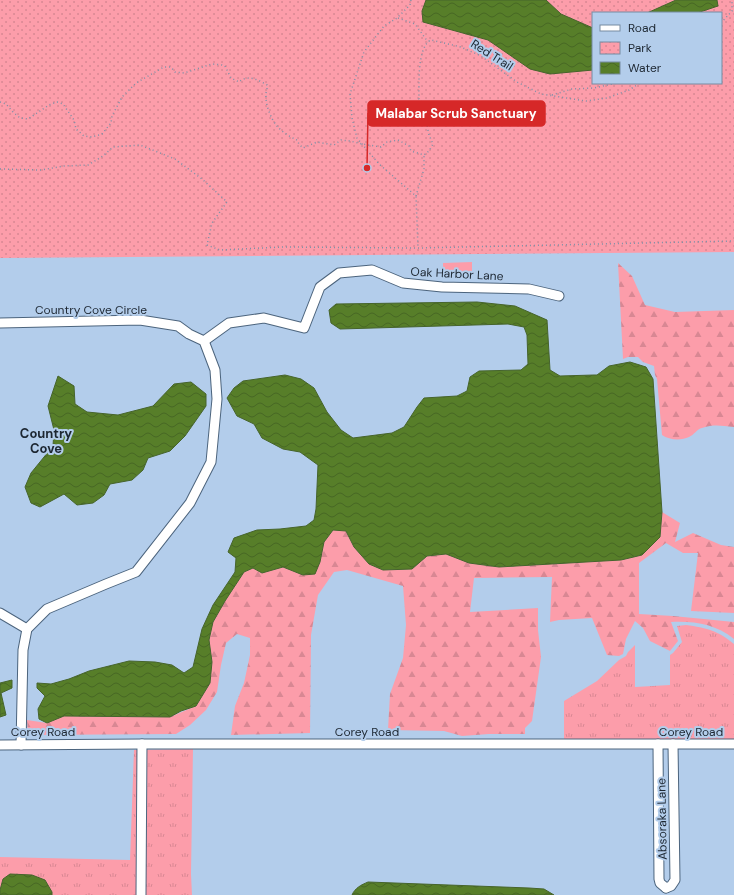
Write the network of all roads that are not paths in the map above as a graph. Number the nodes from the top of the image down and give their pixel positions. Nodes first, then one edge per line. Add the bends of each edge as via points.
1 (559, 296) dead end
2 (0, 323) edge
3 (204, 341) junction
4 (0, 613) edge
5 (27, 629) junction
6 (142, 744) junction
7 (658, 744) junction
8 (673, 744) junction
9 (734, 744) edge
10 (0, 745) edge
11 (21, 745) junction
12 (674, 800) junction
13 (659, 801) junction
14 (666, 892) edge
15 (141, 895) edge

1 - 3 street, Oak Harbor Lane via 529,289 442,287 404,283 372,270 339,273 320,287 304,328 264,318 229,323
2 - 3 street, Country Cove Circle via 140,320 178,326
3 - 5 street via 214,370 217,399 212,462 190,503 136,572 47,609
4 - 5 street
5 - 11 street via 23,650
6 - 7 street, Corey Road
6 - 11 street, Corey Road
6 - 15 street
7 - 8 street, Corey Road
7 - 13 street, Absoraka Lane
8 - 9 street, Corey Road
8 - 12 street, Absoraka Lane
10 - 11 street, Corey Road
12 - 13 street
12 - 14 street, Absoraka Lane via 675,880
13 - 14 street, Absoraka Lane via 659,879

